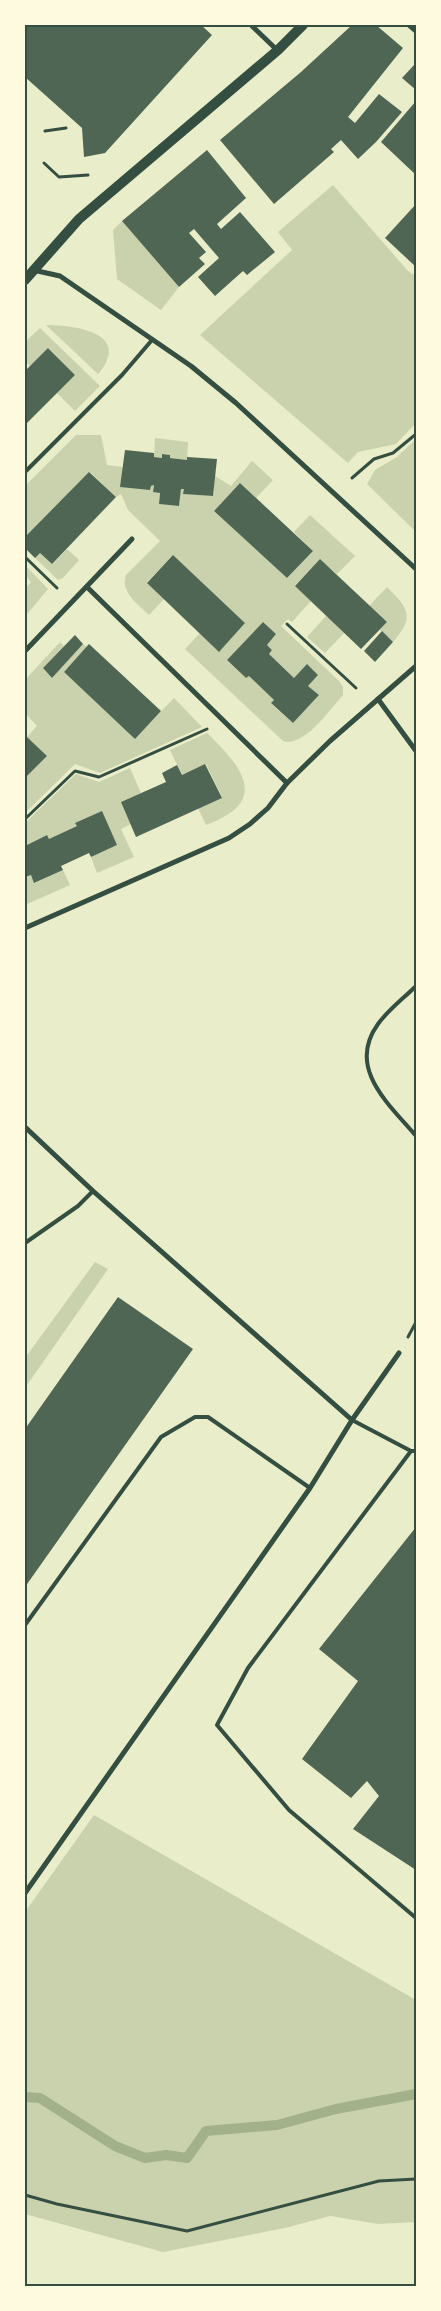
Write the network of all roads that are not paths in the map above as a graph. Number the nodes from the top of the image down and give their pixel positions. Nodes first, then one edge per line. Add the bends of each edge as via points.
1 (250, 25) edge
2 (303, 25) edge
3 (409, 25) edge
4 (416, 31) edge
5 (278, 50) junction
6 (33, 270) junction
7 (25, 280) edge
8 (152, 340) junction
9 (25, 472) edge
10 (132, 539) dead end
11 (416, 569) edge
12 (87, 586) junction
13 (25, 651) edge
14 (416, 666) edge
15 (378, 699) junction
16 (416, 751) edge
17 (287, 783) junction
18 (25, 928) edge
19 (416, 986) edge
20 (25, 1126) edge
21 (416, 1136) edge
22 (93, 1191) junction
23 (25, 1244) edge
24 (399, 1353) dead end
25 (352, 1420) junction
26 (410, 1451) junction
27 (416, 1451) edge
28 (310, 1488) junction
29 (25, 1624) edge
30 (25, 1893) edge
31 (416, 1918) edge

1 - 5 street
2 - 5 main road
3 - 4 street
5 - 6 main road via 86,213
6 - 7 main road
6 - 8 street via 60,276
8 - 9 lane via 122,375
8 - 11 street via 191,366 236,403
10 - 12 street
12 - 13 street
12 - 17 street
14 - 15 street
15 - 16 street
15 - 17 street
17 - 18 street via 268,808 228,838
19 - 21 lane via 373,1032 366,1066 373,1084
20 - 22 street
22 - 23 lane via 78,1206
22 - 25 street
24 - 25 street
25 - 26 lane
25 - 28 street
26 - 27 lane
26 - 31 lane via 248,1668 217,1725 290,1810
28 - 29 lane via 208,1417 195,1418 161,1437
28 - 30 street

